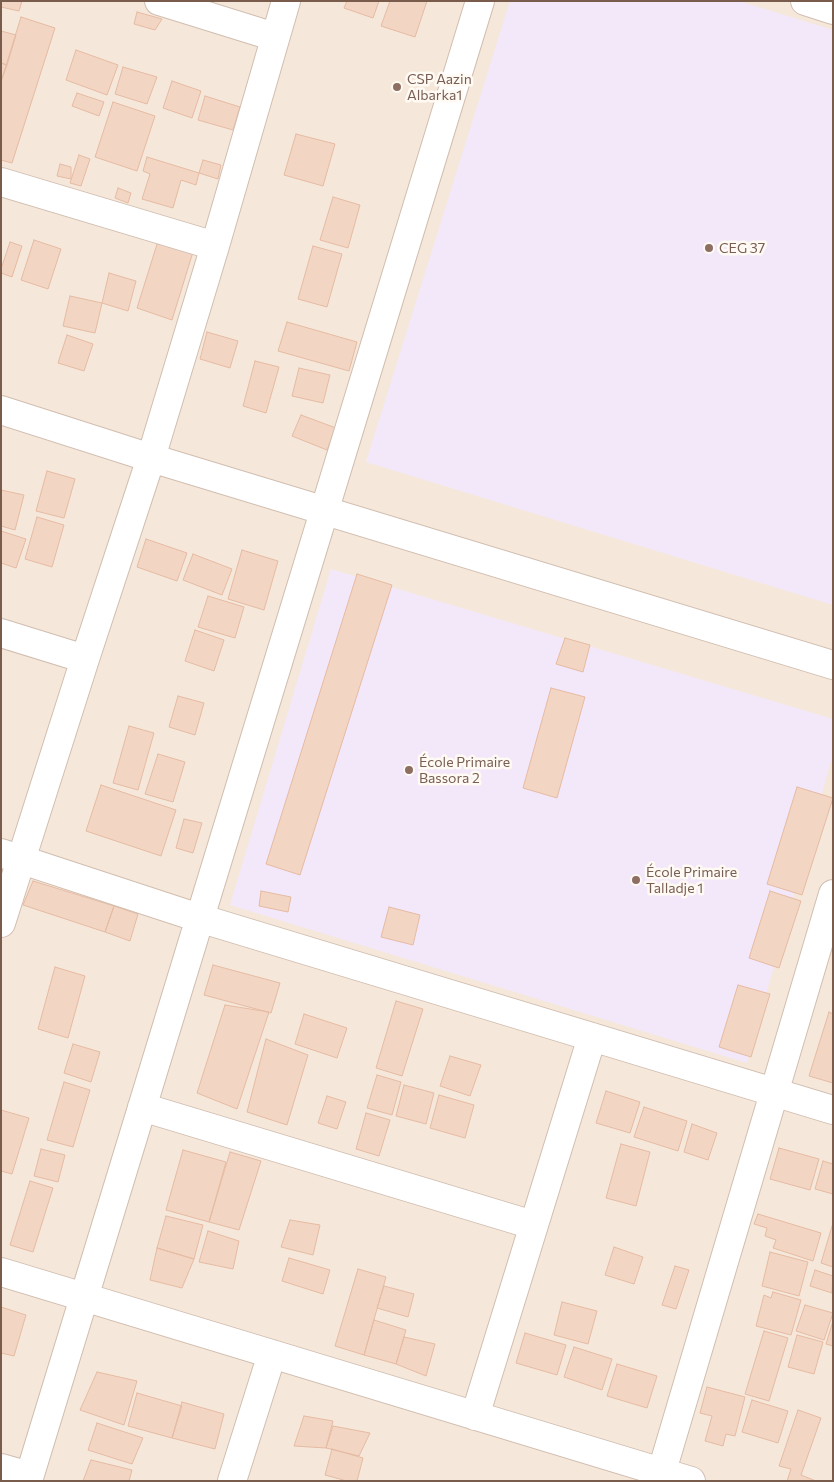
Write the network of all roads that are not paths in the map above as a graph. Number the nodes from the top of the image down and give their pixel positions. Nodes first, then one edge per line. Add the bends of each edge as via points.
1 (159, 1) edge
2 (286, 1) edge
3 (480, 1) edge
4 (806, 1) edge
5 (833, 10) edge
6 (275, 37) junction
7 (1, 182) edge
8 (215, 246) junction
9 (1, 410) edge
10 (151, 458) junction
11 (324, 510) junction
12 (1, 632) edge
13 (85, 659) junction
14 (833, 665) edge
15 (11, 856) edge
16 (833, 894) edge
17 (199, 918) junction
18 (1, 923) edge
19 (592, 1037) junction
20 (773, 1092) junction
21 (142, 1107) junction
22 (833, 1110) edge
23 (533, 1225) junction
24 (1, 1272) edge
25 (84, 1297) junction
26 (272, 1354) junction
27 (475, 1416) junction
28 (1, 1468) edge
29 (660, 1476) edge
30 (28, 1478) edge
31 (232, 1481) edge
32 (691, 1481) edge

1 - 6 street
2 - 6 street
3 - 11 street
4 - 5 street
6 - 8 street
7 - 8 street
8 - 10 street
9 - 10 street
10 - 11 street
10 - 13 street
11 - 14 street
11 - 17 street
12 - 13 street
13 - 15 street
15 - 17 street
15 - 18 street
16 - 20 street
17 - 19 street
17 - 21 street
19 - 20 street
19 - 23 street
20 - 22 street
20 - 29 street
21 - 23 street
21 - 25 street
23 - 27 street
24 - 25 street
25 - 26 street
25 - 30 street
26 - 27 street
26 - 31 street
27 - 29 street
28 - 30 street
29 - 32 street

